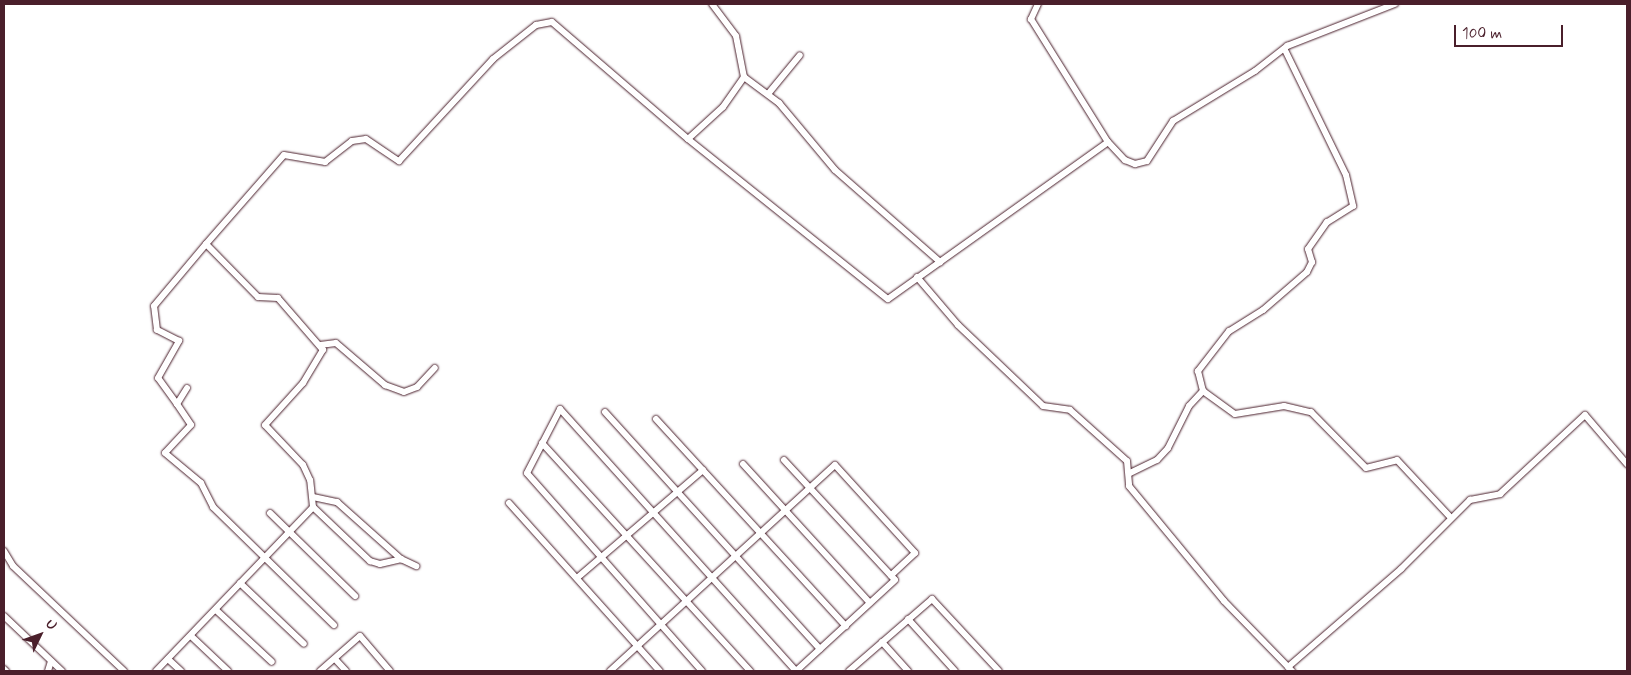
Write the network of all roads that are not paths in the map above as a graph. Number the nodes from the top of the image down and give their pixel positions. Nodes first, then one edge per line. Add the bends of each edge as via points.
1 (712, 4) edge
2 (1038, 4) edge
3 (1394, 4) edge
4 (1284, 50) junction
5 (800, 55) dead end
6 (744, 76) junction
7 (768, 94) junction
8 (688, 139) junction
9 (1108, 142) junction
10 (206, 244) junction
11 (940, 262) junction
12 (917, 277) junction
13 (320, 345) junction
14 (435, 368) dead end
15 (187, 388) dead end
16 (1203, 391) junction
17 (176, 404) junction
18 (605, 412) dead end
19 (656, 419) dead end
20 (542, 443) junction
21 (784, 460) dead end
22 (743, 464) dead end
23 (1627, 464) edge
24 (703, 470) junction
25 (1130, 473) junction
26 (810, 488) junction
27 (677, 491) junction
28 (313, 497) junction
29 (509, 503) dead end
30 (313, 507) junction
31 (786, 510) junction
32 (653, 512) junction
33 (270, 513) dead end
34 (1451, 518) junction
35 (288, 532) junction
36 (761, 533) junction
37 (626, 535) junction
38 (4, 551) edge
39 (736, 556) junction
40 (265, 557) junction
41 (602, 557) junction
42 (401, 559) junction
43 (416, 566) dead end
44 (890, 575) junction
45 (577, 578) junction
46 (712, 578) junction
47 (240, 584) junction
48 (355, 596) dead end
49 (686, 601) junction
50 (870, 603) junction
51 (216, 610) junction
52 (4, 616) edge
53 (908, 619) junction
54 (334, 625) dead end
55 (660, 626) junction
56 (846, 626) junction
57 (191, 636) junction
58 (882, 642) junction
59 (304, 644) dead end
60 (638, 646) junction
61 (820, 649) junction
62 (168, 659) junction
63 (335, 659) junction
64 (52, 661) junction
65 (272, 662) dead end
66 (857, 664) junction
67 (1290, 669) edge
68 (48, 671) edge
69 (62, 671) edge
70 (124, 671) edge
71 (156, 671) edge
72 (181, 671) edge
73 (228, 671) edge
74 (320, 671) edge
75 (346, 671) edge
76 (390, 671) edge
77 (612, 671) edge
78 (660, 671) edge
79 (702, 671) edge
80 (750, 671) edge
81 (796, 671) edge
82 (850, 671) edge
83 (863, 671) edge
84 (908, 671) edge
85 (955, 671) edge
86 (999, 671) edge

1 - 6 street via 736,36
2 - 9 street via 1030,19
3 - 4 street
4 - 9 street via 1172,121 1147,161 1135,164 1125,160
4 - 16 street via 1346,175 1352,206 1327,222 1308,249 1312,262 1307,272 1263,310 1229,331 1198,372
5 - 7 street
6 - 7 street
6 - 8 street via 723,106
7 - 11 street via 835,170
8 - 10 street via 559,25 544,21 493,59 404,159 395,160 377,143 359,139 325,162 284,155
8 - 12 street via 885,298
9 - 11 street
10 - 13 street via 258,297 278,298
10 - 17 street via 154,306 157,330 179,341 158,378
11 - 12 street
12 - 25 street via 1019,386 1043,406 1070,410 1127,461
13 - 14 street via 336,343 385,385 404,392 417,387
13 - 28 street via 319,361 265,425 303,466
15 - 17 street
16 - 25 street via 1189,406 1168,448 1157,460
16 - 34 street via 1235,414 1284,406 1311,412 1366,468 1397,460
17 - 40 street via 192,422 165,453 201,483 213,506
18 - 27 street
19 - 24 street
20 - 32 street via 560,409
20 - 37 street
20 - 41 street via 526,472
21 - 26 street
22 - 31 street
23 - 34 street via 1585,415 1500,494 1473,498
24 - 27 street
24 - 36 street
25 - 67 street via 1129,486 1224,601
26 - 31 street
26 - 44 street
26 - 44 street via 834,465 841,472 915,553
27 - 32 street
27 - 39 street
28 - 30 street
28 - 42 street via 331,498
29 - 45 street
30 - 35 street
30 - 42 street via 370,561 380,564
31 - 36 street
31 - 50 street
32 - 37 street
32 - 46 street
33 - 35 street
34 - 67 street
35 - 40 street
35 - 48 street
36 - 39 street
36 - 56 street
37 - 41 street
37 - 49 street
38 - 70 street via 13,566
39 - 46 street
39 - 61 street
40 - 47 street
40 - 54 street
41 - 45 street
41 - 55 street
42 - 43 street
44 - 50 street via 895,580
45 - 60 street
46 - 49 street
46 - 81 street
47 - 51 street
47 - 59 street
49 - 55 street
49 - 80 street
50 - 56 street
51 - 57 street
51 - 65 street
52 - 64 street
53 - 58 street
53 - 85 street
53 - 86 street via 928,601 936,600
55 - 60 street
55 - 79 street
56 - 61 street
57 - 62 street
57 - 73 street
58 - 66 street
58 - 84 street
60 - 77 street
60 - 78 street
61 - 81 street
62 - 71 street
62 - 72 street
63 - 74 street
63 - 75 street
63 - 76 street via 360,636
64 - 68 street
64 - 69 street
66 - 82 street
66 - 83 street

